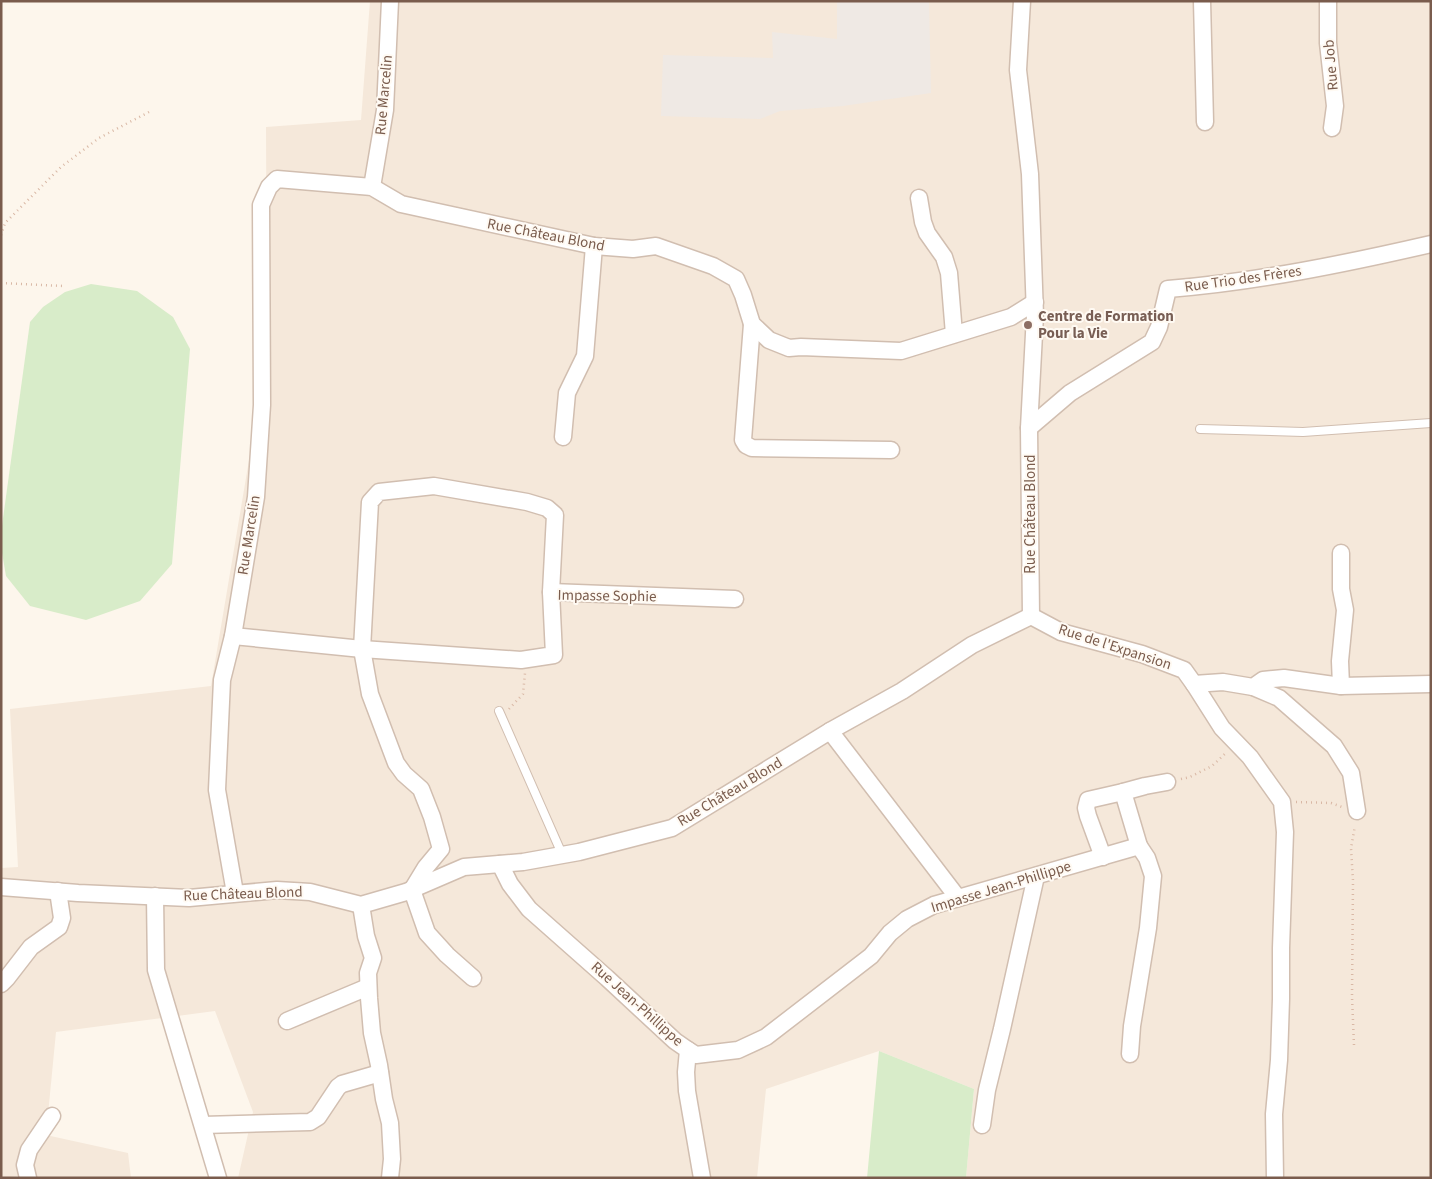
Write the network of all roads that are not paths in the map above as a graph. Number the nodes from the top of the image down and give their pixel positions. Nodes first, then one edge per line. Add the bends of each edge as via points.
1 (390, 1) edge
2 (1022, 1) edge
3 (1202, 1) edge
4 (1328, 1) edge
5 (1205, 122) dead end
6 (1332, 128) dead end
7 (277, 179) joint
8 (372, 187) junction
9 (919, 198) dead end
10 (1431, 244) edge
11 (594, 246) junction
12 (1034, 302) junction
13 (752, 324) junction
14 (954, 334) junction
15 (1431, 423) edge
16 (1030, 428) junction
17 (1200, 429) dead end
18 (563, 437) dead end
19 (891, 450) dead end
20 (1342, 553) dead end
21 (552, 592) junction
22 (736, 599) dead end
23 (1031, 616) junction
24 (233, 636) junction
25 (362, 649) junction
26 (1194, 684) junction
27 (1431, 684) edge
28 (1341, 686) junction
29 (1253, 687) junction
30 (501, 714) road end
31 (830, 731) junction
32 (1167, 782) road end
33 (1123, 792) junction
34 (1357, 811) road end
35 (1139, 846) junction
36 (562, 854) junction
37 (1103, 857) junction
38 (500, 864) junction
39 (1036, 876) junction
40 (1, 887) edge
41 (412, 890) junction
42 (58, 891) junction
43 (235, 894) junction
44 (155, 896) junction
45 (958, 898) junction
46 (361, 905) junction
47 (473, 978) dead end
48 (1, 984) edge
49 (368, 987) junction
50 (287, 1021) dead end
51 (688, 1050) junction
52 (1130, 1054) dead end
53 (380, 1073) junction
54 (52, 1116) dead end
55 (203, 1125) junction
56 (982, 1125) dead end
57 (28, 1178) edge
58 (218, 1178) edge
59 (390, 1178) edge
60 (702, 1178) edge
61 (1274, 1178) edge

1 - 8 street, Rue Marcelin via 385,110
2 - 12 street, Rue Château Blond via 1018,70 1030,174
3 - 5 street
4 - 6 street, Rue Job via 1334,106
7 - 8 street, Rue Château Blond
7 - 24 street, Rue Marcelin via 260,205 262,404 256,497
8 - 11 street, Rue Château Blond via 401,204
9 - 14 street via 927,233 944,257 949,272
10 - 16 street, Rue Trio des Frères via 1330,266 1168,289 1160,327 1152,342 1070,393
11 - 13 street, Rue Château Blond via 633,249 656,246 713,266 736,279
11 - 18 street via 584,356 567,393
12 - 14 street via 1011,317
12 - 16 street, Rue Château Blond
13 - 14 street via 769,340 789,348 900,351
13 - 19 street via 744,417 743,440 746,446
15 - 17 lane via 1302,432
16 - 23 street, Rue Château Blond
20 - 28 street via 1341,590 1345,610
21 - 22 street, Impasse Sophie
21 - 25 street, Impasse Sophie via 554,655 521,660
21 - 25 street via 555,515 547,508 434,486 379,492 370,502
23 - 26 street, Rue de l'Expansion via 1061,632 1142,654 1184,670
23 - 31 street, Rue Château Blond via 972,645
24 - 25 street, Impasse Sophie
24 - 43 street, Rue Marcelin via 222,680 217,790
25 - 41 street via 370,694 396,763 421,789 440,849
26 - 29 street via 1224,682
26 - 61 street, Rue de l'Expansion via 1222,728 1250,757 1282,802 1285,832
27 - 28 street
28 - 29 street via 1284,678 1263,680
29 - 34 street via 1280,698 1334,746 1351,774
30 - 36 lane
31 - 36 street, Rue Château Blond via 672,828
31 - 45 street
32 - 33 street
33 - 35 street
33 - 37 street via 1088,800 1088,816
35 - 37 street, Impasse Jean-Phillippe
35 - 52 street via 1153,876
36 - 38 street, Rue Château Blond
37 - 39 street, Impasse Jean-Phillippe
38 - 41 street, Rue Château Blond via 464,867
38 - 51 street, Rue Jean-Phillippe via 529,910
39 - 45 street, Impasse Jean-Phillippe
39 - 56 street via 987,1090
40 - 42 street, Rue Château Blond
41 - 46 street, Rue Château Blond
41 - 47 street via 428,933
42 - 44 street, Rue Château Blond
42 - 48 street via 62,918 59,927 31,947
43 - 44 street, Rue Château Blond via 189,898
43 - 46 street, Rue Château Blond via 276,890 310,892
44 - 55 street via 156,970
45 - 51 street, Impasse Jean-Phillippe via 907,919 871,956 766,1037 738,1050 696,1055
46 - 49 street via 366,936 374,958 368,973
49 - 50 street
49 - 53 street
51 - 60 street, Rue Jean-Phillippe via 686,1091
53 - 55 street via 342,1084 318,1117 310,1122
53 - 59 street via 390,1122
54 - 57 street via 29,1150 25,1165
55 - 58 street

